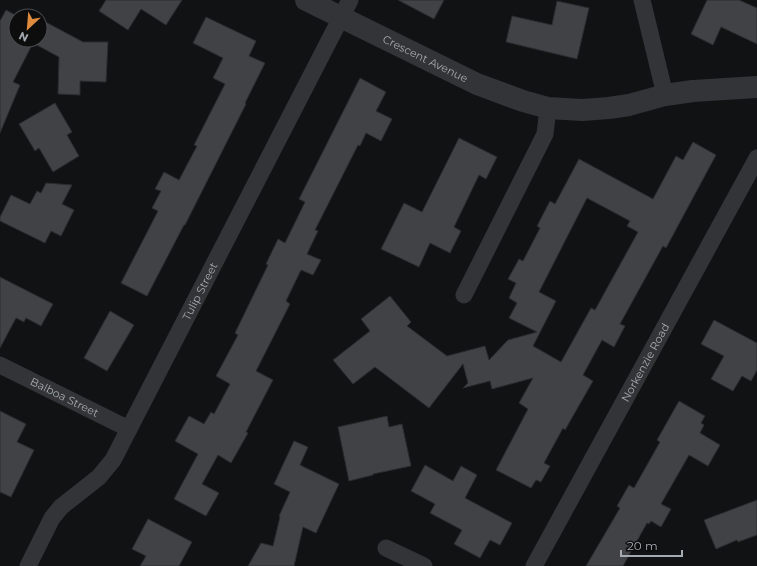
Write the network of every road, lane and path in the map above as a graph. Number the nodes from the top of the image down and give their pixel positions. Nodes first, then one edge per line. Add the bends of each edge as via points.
1 (306, 0) edge
2 (642, 0) edge
3 (346, 9) edge
4 (757, 87) edge
5 (665, 95) junction
6 (548, 108) junction
7 (757, 158) edge
8 (464, 295) dead end
9 (0, 365) edge
10 (129, 429) junction
11 (386, 548) dead end
12 (28, 566) edge
13 (424, 566) edge
14 (534, 566) edge

1 - 3 street, Crescent Avenue
2 - 5 street
3 - 6 street, Crescent Avenue via 477,84
3 - 10 street, Tulip Street
4 - 5 street, Crescent Avenue
5 - 6 street, Crescent Avenue via 609,108
6 - 8 street via 545,134
7 - 14 street, Norkenzie Road
9 - 10 street, Balboa Street
10 - 12 street, Tulip Street via 106,469 61,507 52,518
11 - 13 street

